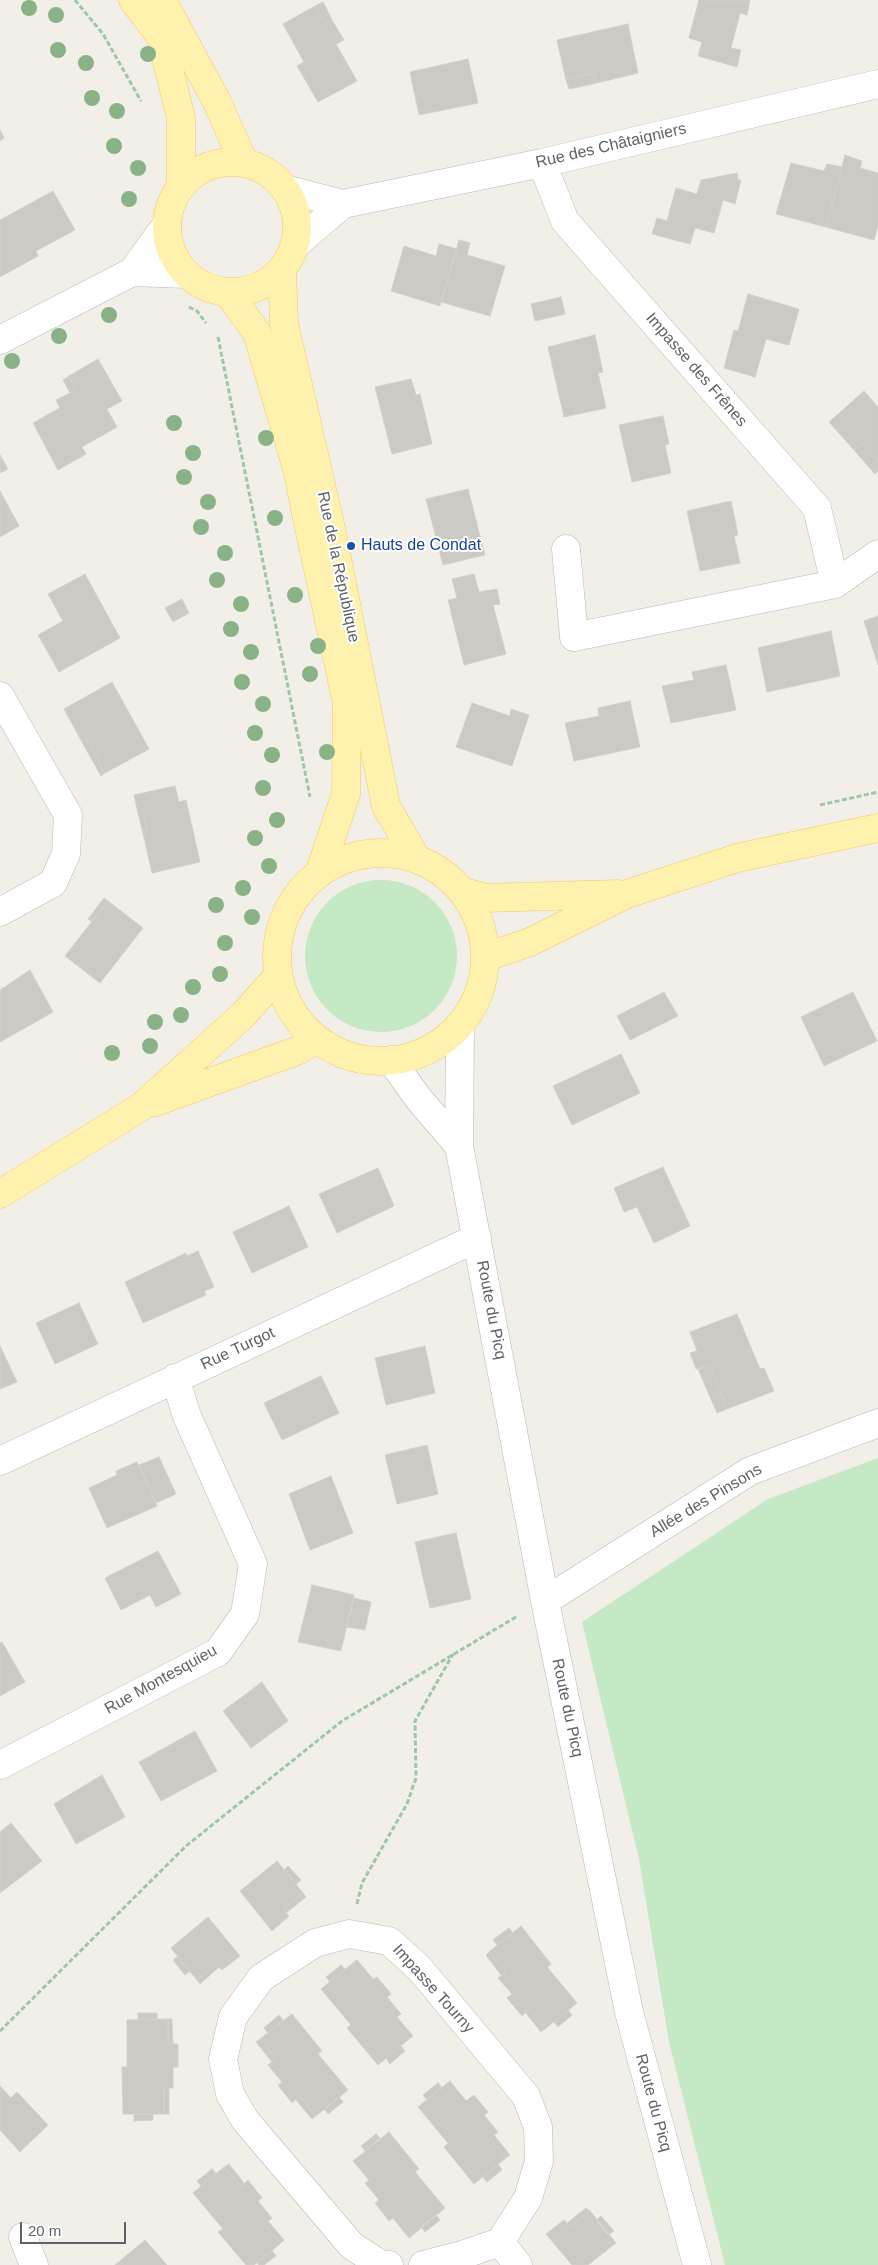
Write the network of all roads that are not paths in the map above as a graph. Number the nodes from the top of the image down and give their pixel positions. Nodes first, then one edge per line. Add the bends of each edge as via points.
1 (133, 0) edge
2 (162, 0) edge
3 (878, 84) edge
4 (542, 162) junction
5 (244, 163) junction
6 (181, 186) junction
7 (285, 189) junction
8 (343, 204) junction
9 (167, 224) junction
10 (296, 244) junction
11 (282, 270) junction
12 (132, 272) junction
13 (187, 274) junction
14 (228, 292) junction
15 (0, 340) edge
16 (566, 549) dead end
17 (878, 554) edge
18 (835, 584) junction
19 (0, 696) edge
20 (878, 828) edge
21 (416, 858) junction
22 (320, 871) junction
23 (464, 892) junction
24 (627, 894) junction
25 (0, 912) edge
26 (486, 958) junction
27 (278, 976) junction
28 (460, 1025) junction
29 (316, 1038) junction
30 (391, 1060) junction
31 (142, 1107) junction
32 (459, 1146) junction
33 (0, 1194) edge
34 (477, 1238) junction
35 (175, 1378) junction
36 (878, 1423) edge
37 (0, 1461) edge
38 (545, 1601) junction
39 (0, 1765) edge
40 (23, 2237) dead end
41 (500, 2242) junction
42 (690, 2261) edge
43 (34, 2265) edge
44 (389, 2265) edge
45 (423, 2265) edge
46 (518, 2265) edge

1 - 6 main road via 161,38 181,118
2 - 5 main road via 217,102
3 - 4 street, Rue des Châtaigniers
4 - 8 street, Rue des Châtaigniers
4 - 18 street, Impasse des Frênes via 566,221 816,508
5 - 6 main road via 226,162 209,166 193,174
5 - 7 main road via 260,168
6 - 9 main road via 171,204
7 - 8 street, Rue des Châtaigniers
7 - 10 main road via 294,206 298,224
8 - 10 street, Rue des Châtaigniers
9 - 12 street
9 - 13 main road via 175,259
10 - 11 main road
11 - 14 main road via 267,283 248,290
11 - 21 main road, Rue de la République via 284,324 332,533 386,806
12 - 13 street
12 - 15 street
13 - 14 main road via 212,290
14 - 22 main road, Rue de la République via 257,333 285,425 347,704 346,794
16 - 18 street via 574,636
17 - 18 street
19 - 25 street via 68,815 66,854 53,883
20 - 24 main road via 737,858
21 - 22 main road via 383,852 350,857
21 - 23 main road via 442,872
22 - 27 main road via 299,892 284,918 277,946
23 - 24 main road via 486,898
23 - 26 main road via 480,923
24 - 26 main road via 530,942
26 - 28 main road via 483,982
27 - 29 main road via 286,999
27 - 31 main road via 243,1015
28 - 30 main road via 440,1043 417,1054
28 - 32 street, Route du Picq
29 - 30 main road via 339,1052 356,1057
29 - 31 main road via 299,1050
30 - 32 street, Route du Picq
31 - 33 main road
32 - 34 street, Route du Picq
34 - 35 street, Rue Turgot
34 - 38 street, Route du Picq
35 - 37 street, Rue Turgot
35 - 39 street, Rue Montesquieu via 187,1416 253,1564 245,1614 218,1652
36 - 38 street, Allée des Pinsons via 750,1471
38 - 42 street, Route du Picq via 629,2012
40 - 43 street
41 - 44 street, Impasse Tourny via 528,2198 539,2161 538,2126 526,2096 419,1968 389,1941 349,1934 315,1943 261,1978 233,2017 223,2059 230,2094 245,2120 352,2246
41 - 45 street
41 - 46 street

